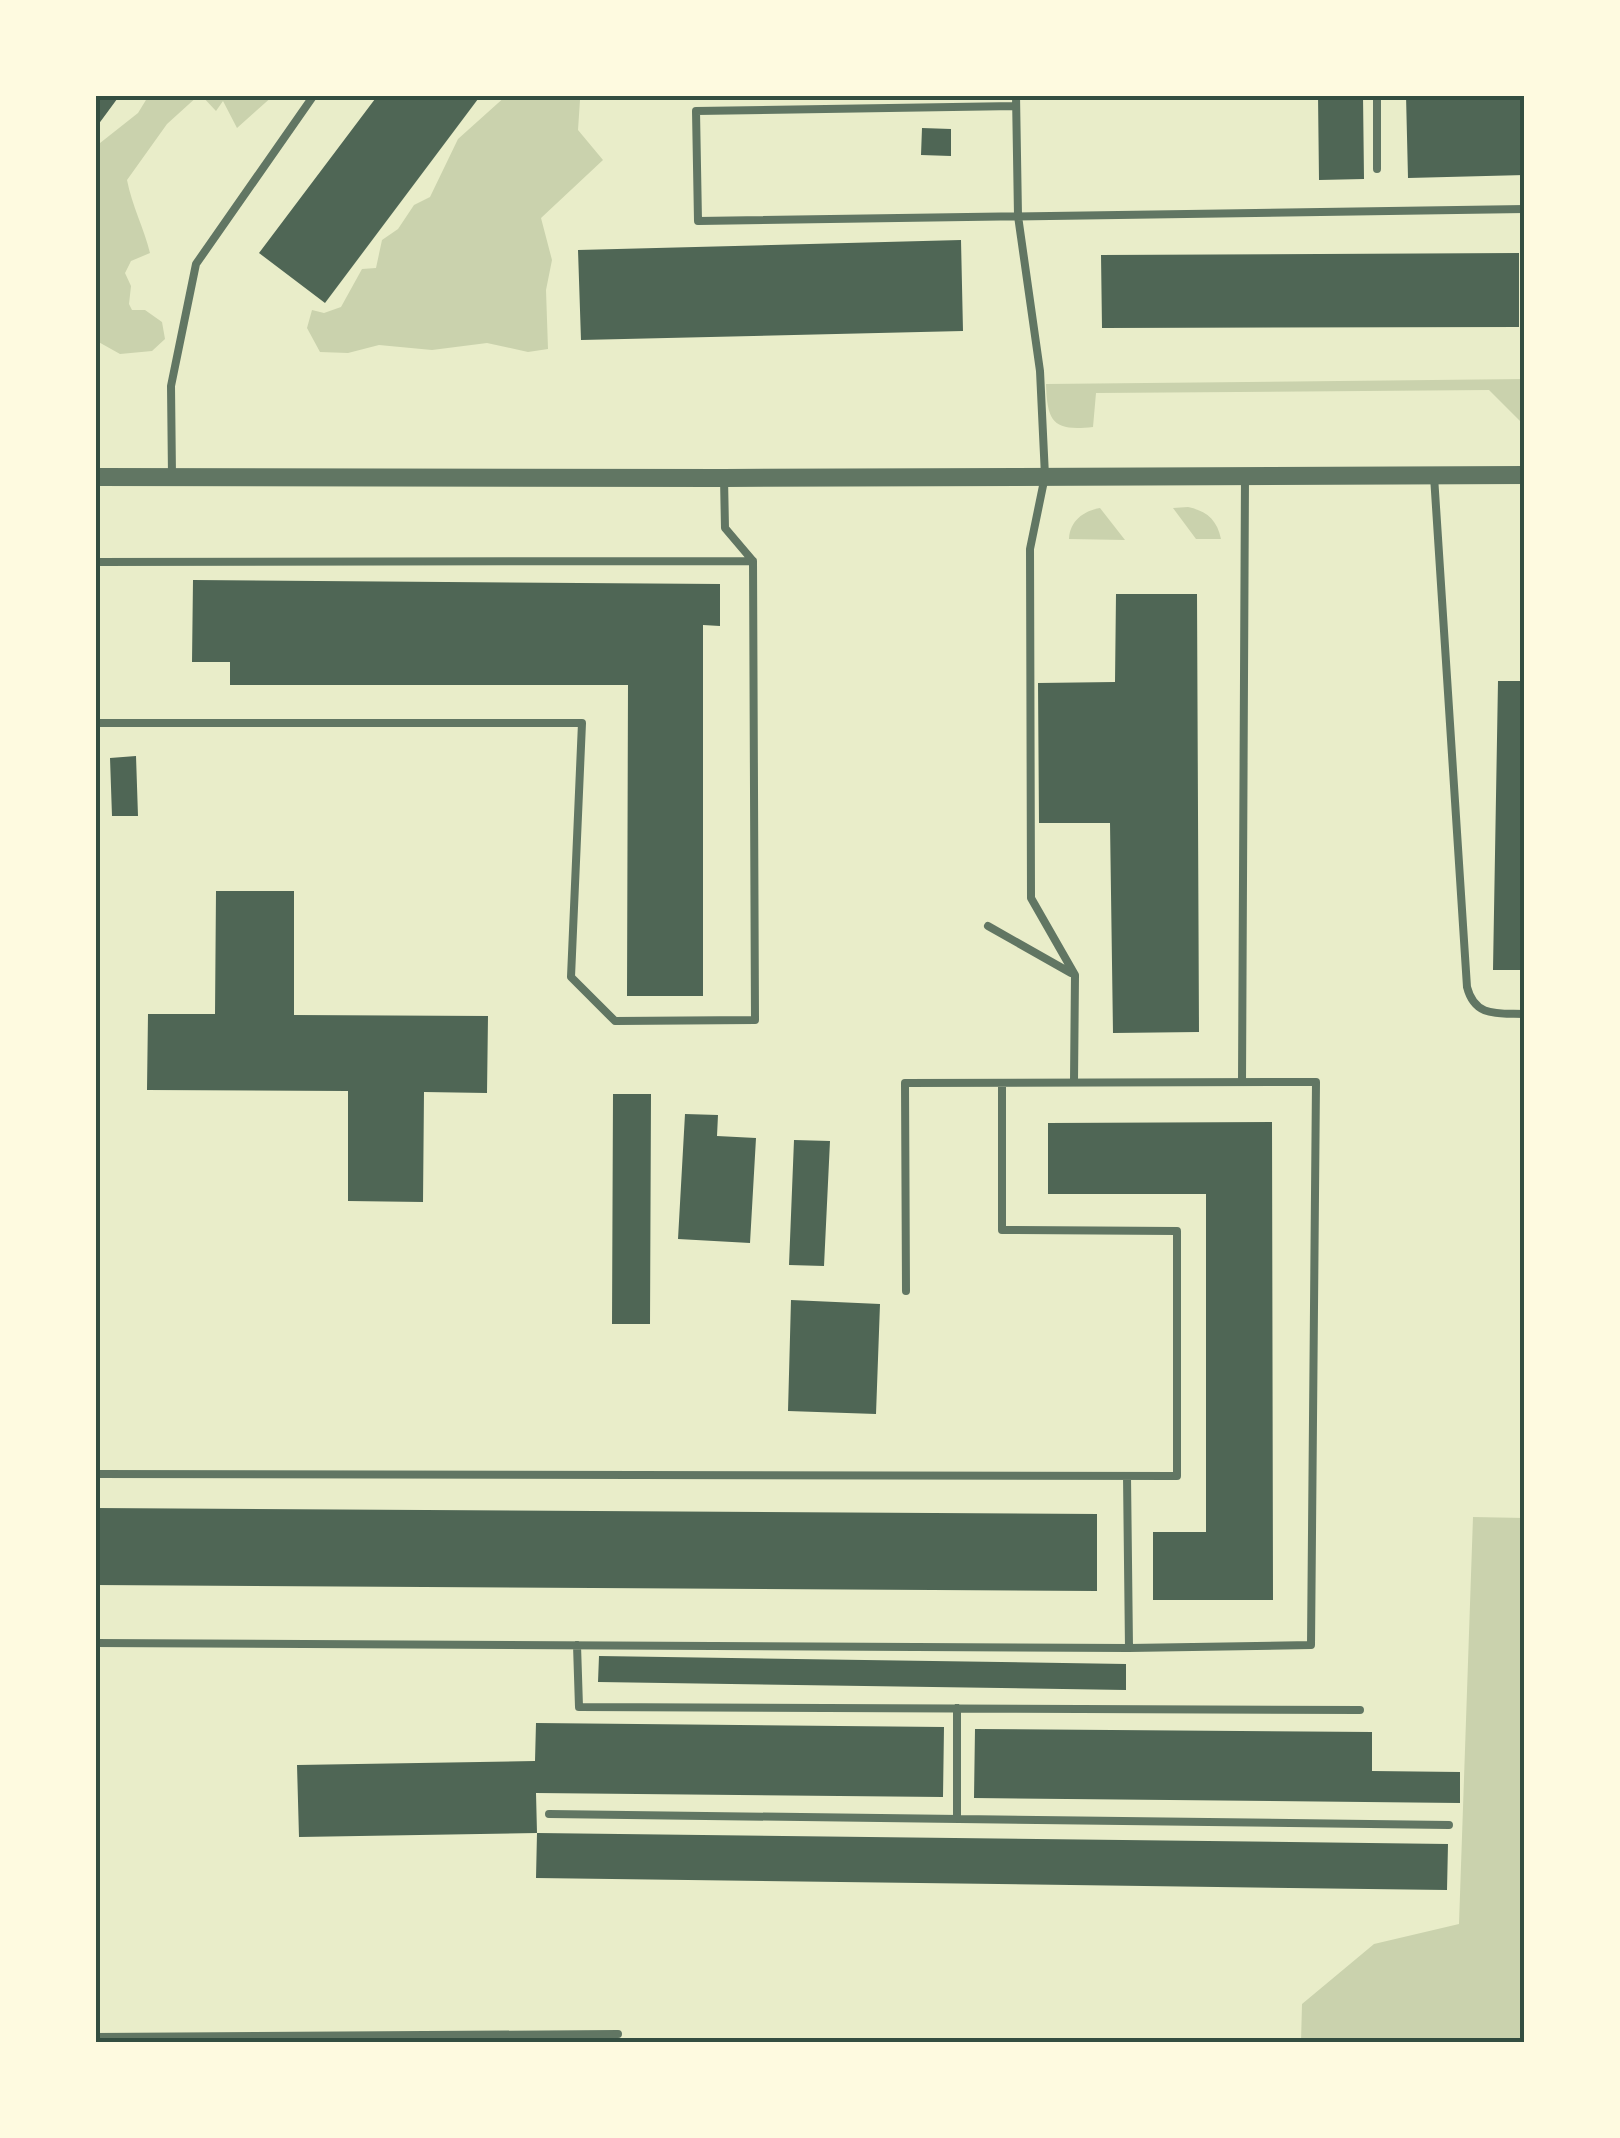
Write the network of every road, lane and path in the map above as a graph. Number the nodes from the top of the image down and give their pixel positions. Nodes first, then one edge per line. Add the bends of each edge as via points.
1 (314, 95) edge
2 (1016, 95) edge
3 (1376, 95) edge
4 (1016, 106) junction
5 (1378, 169) dead end
6 (1525, 209) edge
7 (1018, 216) junction
8 (1525, 475) edge
9 (172, 476) junction
10 (1044, 476) junction
11 (1244, 476) junction
12 (1434, 476) junction
13 (95, 477) edge
14 (724, 478) junction
15 (95, 562) edge
16 (753, 562) junction
17 (95, 723) edge
18 (988, 926) dead end
19 (1075, 975) junction
20 (1525, 1014) edge
21 (1074, 1082) junction
22 (1242, 1082) junction
23 (1002, 1083) junction
24 (906, 1291) dead end
25 (95, 1474) edge
26 (1127, 1476) junction
27 (95, 1642) edge
28 (577, 1645) junction
29 (1129, 1648) junction
30 (957, 1708) junction
31 (1360, 1710) dead end
32 (549, 1814) dead end
33 (957, 1819) junction
34 (1449, 1825) dead end
35 (618, 2034) dead end
36 (95, 2037) edge

1 - 9 lane via 196,264 171,386
2 - 4 lane
3 - 5 lane
4 - 7 lane
4 - 7 lane via 696,110 696,147 698,221
6 - 7 lane
7 - 10 lane via 1040,372
8 - 12 street
9 - 13 street
9 - 14 street
10 - 11 street
10 - 14 street
10 - 19 lane via 1030,549 1031,898
11 - 12 street
11 - 22 lane
12 - 20 lane via 1467,987 1483,1011
14 - 16 lane via 725,528
15 - 16 lane
16 - 17 lane via 754,1020 615,1021 571,977 582,723
18 - 19 lane
19 - 21 lane
21 - 22 lane
21 - 23 lane
22 - 29 lane via 1316,1082 1311,1645
23 - 24 lane via 905,1083
23 - 26 lane via 1002,1230 1177,1231 1177,1476
25 - 26 lane
26 - 29 lane
27 - 28 lane
28 - 29 lane
28 - 30 lane via 579,1707
30 - 31 lane
30 - 33 lane
32 - 33 lane
33 - 34 lane
35 - 36 lane

